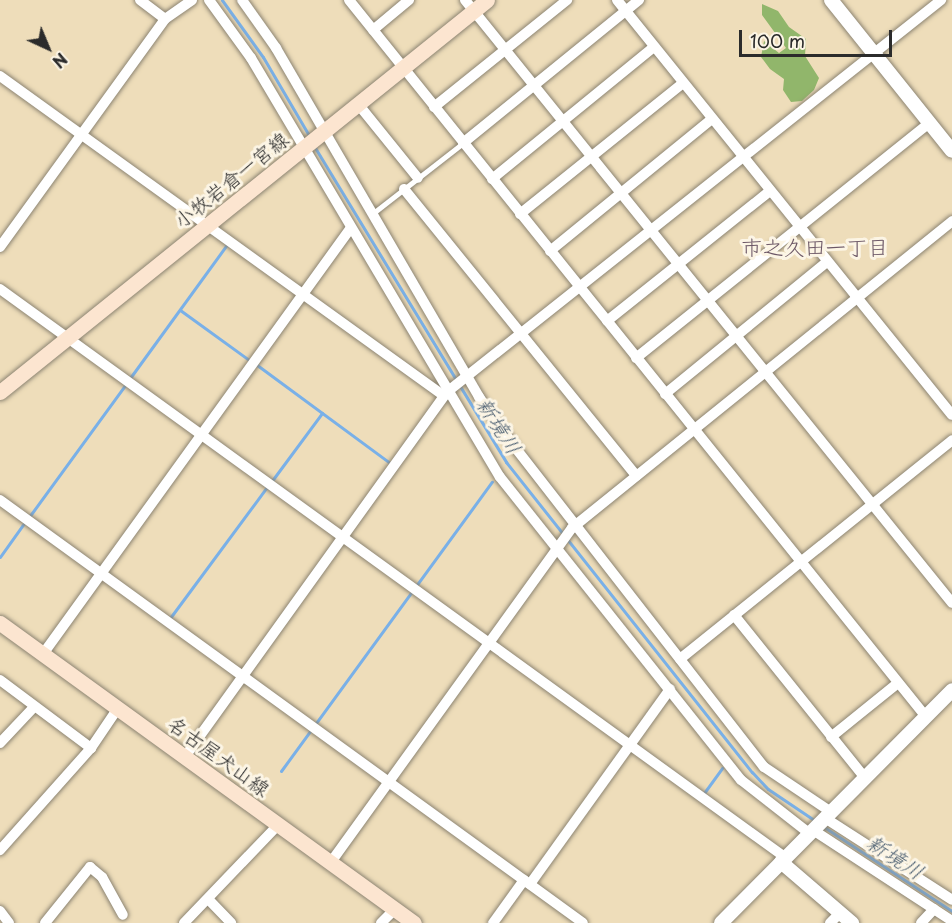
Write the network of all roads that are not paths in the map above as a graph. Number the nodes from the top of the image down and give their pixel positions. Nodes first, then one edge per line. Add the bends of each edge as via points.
1 (140, 0) edge
2 (192, 0) edge
3 (209, 0) edge
4 (242, 0) edge
5 (349, 0) edge
6 (409, 0) edge
7 (487, 0) edge
8 (567, 0) edge
9 (617, 0) edge
10 (639, 0) edge
11 (831, 0) edge
12 (941, 0) edge
13 (469, 5) edge
14 (626, 11) junction
15 (165, 19) junction
16 (373, 30) junction
17 (654, 47) junction
18 (505, 50) junction
19 (874, 53) junction
20 (404, 68) junction
21 (0, 76) edge
22 (683, 83) junction
23 (534, 86) junction
24 (358, 104) junction
25 (434, 107) junction
26 (712, 118) junction
27 (562, 121) junction
28 (929, 123) junction
29 (323, 133) junction
30 (82, 135) junction
31 (463, 143) junction
32 (305, 147) junction
33 (952, 152) edge
34 (741, 155) junction
35 (591, 157) junction
36 (418, 178) junction
37 (492, 179) junction
38 (404, 189) junction
39 (770, 191) junction
40 (620, 193) junction
41 (372, 214) junction
42 (520, 214) junction
43 (952, 220) edge
44 (207, 226) junction
45 (799, 226) junction
46 (350, 229) junction
47 (649, 229) junction
48 (0, 247) edge
49 (550, 251) junction
50 (827, 262) junction
51 (678, 264) junction
52 (578, 285) junction
53 (0, 289) edge
54 (302, 294) junction
55 (856, 298) junction
56 (707, 301) junction
57 (607, 321) junction
58 (519, 333) junction
59 (736, 336) junction
60 (68, 337) junction
61 (636, 358) junction
62 (765, 372) junction
63 (466, 376) junction
64 (0, 392) edge
65 (447, 392) junction
66 (665, 394) junction
67 (952, 415) edge
68 (694, 429) junction
69 (200, 434) junction
70 (952, 440) edge
71 (636, 476) junction
72 (0, 500) edge
73 (872, 504) junction
74 (573, 526) junction
75 (342, 536) junction
76 (558, 545) junction
77 (800, 562) junction
78 (100, 574) junction
79 (952, 603) edge
80 (734, 615) junction
81 (0, 623) edge
82 (489, 641) junction
83 (43, 654) junction
84 (680, 659) junction
85 (243, 676) junction
86 (0, 680) edge
87 (898, 683) junction
88 (670, 689) junction
89 (952, 690) edge
90 (33, 708) junction
91 (118, 708) junction
92 (926, 717) junction
93 (831, 737) junction
94 (0, 743) edge
95 (630, 745) junction
96 (91, 748) junction
97 (184, 758) junction
98 (865, 778) junction
99 (388, 781) junction
100 (828, 815) junction
101 (279, 824) junction
102 (812, 832) junction
103 (0, 850) edge
104 (784, 860) junction
105 (331, 862) junction
106 (527, 882) junction
107 (209, 900) junction
108 (952, 900) edge
109 (395, 909) junction
110 (934, 909) junction
111 (0, 911) edge
112 (123, 915) dead end
113 (835, 918) edge
114 (952, 921) edge
115 (9, 923) edge
116 (45, 923) edge
117 (184, 923) edge
118 (231, 923) edge
119 (381, 923) edge
120 (414, 923) edge
121 (493, 923) edge
122 (583, 923) edge
123 (721, 923) edge
124 (852, 923) edge
125 (921, 923) edge

1 - 15 street
2 - 15 street
3 - 32 street via 251,58
4 - 29 street via 276,48
5 - 16 street
6 - 16 street
7 - 13 main road, 小牧岩倉一宮線
8 - 18 street
9 - 14 street
10 - 14 street
11 - 19 street
12 - 19 street
13 - 18 street
13 - 20 main road, 小牧岩倉一宮線
14 - 17 street
14 - 23 street
15 - 30 street
16 - 20 street
17 - 22 street
17 - 27 street
18 - 23 street
18 - 25 street
19 - 28 street
19 - 34 street
20 - 24 main road, 小牧岩倉一宮線
20 - 25 street
21 - 30 street
22 - 26 street
22 - 35 street
23 - 27 street
23 - 31 street
24 - 29 main road, 小牧岩倉一宮線
24 - 36 street
25 - 31 street
26 - 34 street
26 - 40 street
27 - 35 street
27 - 37 street
28 - 33 street
28 - 45 street
29 - 32 main road, 小牧岩倉一宮線
29 - 41 street
30 - 44 street
30 - 48 street
31 - 36 lane
31 - 37 street
32 - 44 main road, 小牧岩倉一宮線
32 - 46 street
34 - 39 street
34 - 47 street
35 - 40 street
35 - 42 street
36 - 38 lane
37 - 42 street
38 - 41 lane
38 - 58 street
39 - 45 street
39 - 51 street
40 - 47 street
40 - 49 street
41 - 63 street
42 - 49 street
43 - 55 street
44 - 54 street
44 - 60 main road, 小牧岩倉一宮線
45 - 50 street
45 - 56 street
46 - 54 street
46 - 65 street
47 - 51 street
47 - 52 street
49 - 52 street
50 - 55 street
50 - 59 street
51 - 56 street
51 - 57 street
52 - 57 street
52 - 58 street
53 - 60 street
54 - 65 street
54 - 69 street
55 - 62 street
55 - 67 street
56 - 59 street
56 - 61 street
57 - 61 street
58 - 63 street
58 - 71 street
59 - 62 street
59 - 66 street
60 - 64 main road, 小牧岩倉一宮線
60 - 69 street
61 - 66 street
62 - 68 street
62 - 73 street
63 - 65 street
63 - 74 street
65 - 75 street
65 - 76 street via 500,477
66 - 68 street
68 - 71 street
68 - 77 street
69 - 75 street
69 - 78 street
70 - 73 street
71 - 74 street
72 - 78 street
73 - 77 street
73 - 79 street
74 - 76 street
74 - 84 street
75 - 82 street
75 - 85 street
76 - 82 street
76 - 88 street
77 - 80 street
77 - 87 street
78 - 83 street
78 - 85 street
80 - 84 street
80 - 93 street
81 - 83 main road, 名古屋犬山線
82 - 95 street
82 - 99 street
83 - 91 main road, 名古屋犬山線
84 - 100 street via 764,767
85 - 97 street
85 - 99 street
86 - 90 street
87 - 92 street
87 - 93 street
88 - 95 street
88 - 102 street via 741,780
89 - 92 street
90 - 94 street
90 - 96 street
91 - 96 street
91 - 97 main road, 名古屋犬山線
92 - 98 street
93 - 98 street
95 - 104 street
95 - 106 street
96 - 103 street
97 - 101 main road, 名古屋犬山線
98 - 100 street
99 - 105 street
99 - 106 street
100 - 102 street
100 - 108 street
101 - 105 main road, 名古屋犬山線
101 - 107 street
102 - 104 street
102 - 110 street
104 - 113 street
104 - 123 street
105 - 109 main road, 名古屋犬山線
106 - 121 street
106 - 122 street
107 - 117 street
107 - 118 street
109 - 119 street
109 - 120 main road, 名古屋犬山線
110 - 114 street
110 - 125 street
111 - 115 street
112 - 116 street via 102,876 90,867
113 - 124 street

